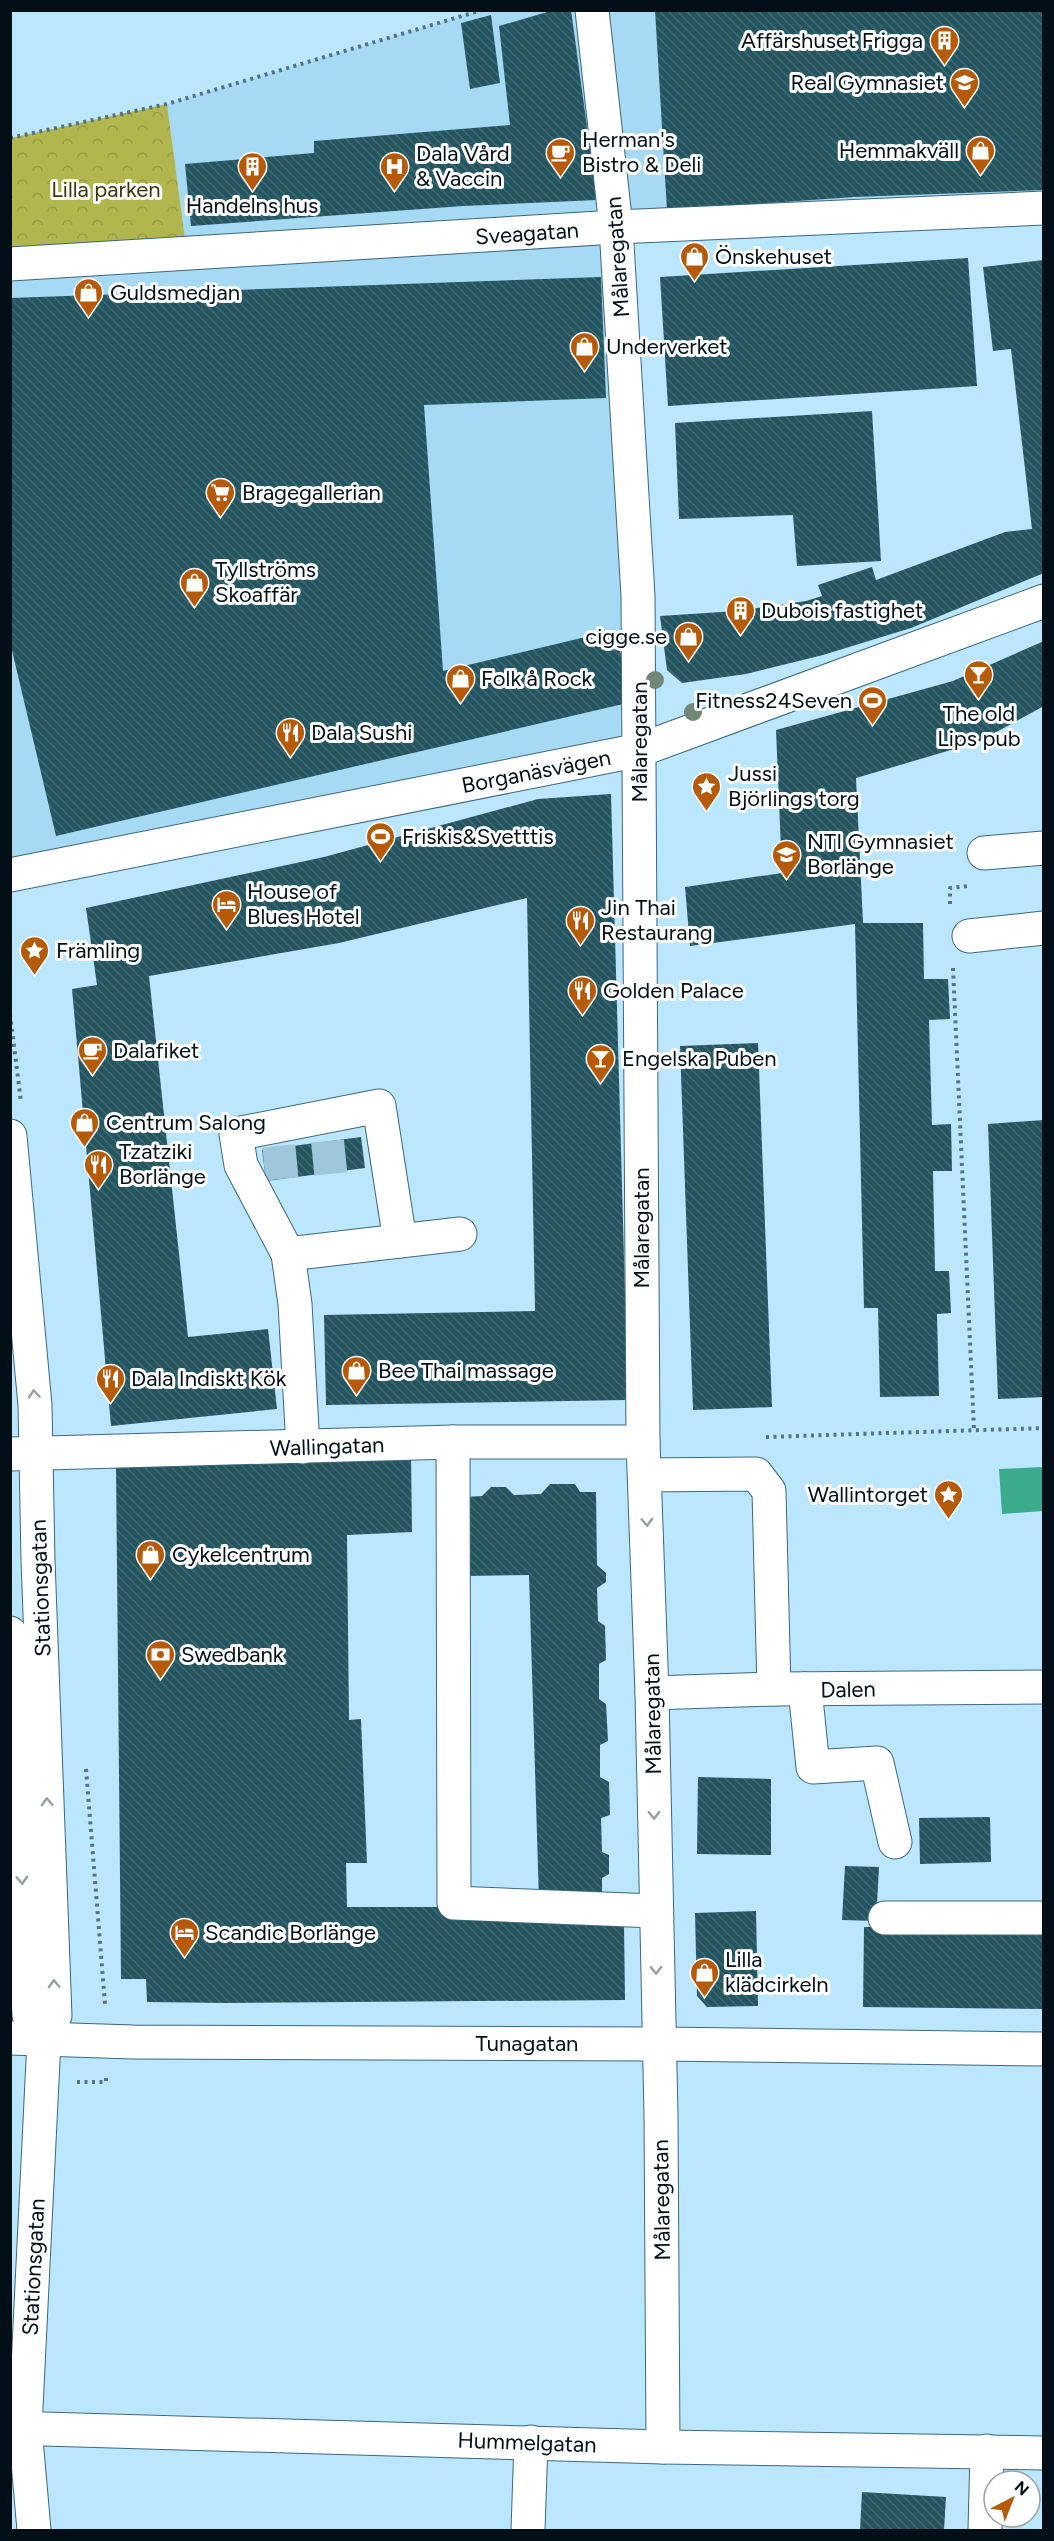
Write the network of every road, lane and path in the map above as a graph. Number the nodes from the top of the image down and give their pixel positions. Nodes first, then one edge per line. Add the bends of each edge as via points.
1 (482, 10) edge
2 (592, 10) edge
3 (10, 138) edge
4 (1044, 208) edge
5 (616, 227) junction
6 (10, 264) edge
7 (1044, 601) edge
8 (640, 750) junction
9 (1044, 848) edge
10 (984, 853) dead end
11 (10, 875) edge
12 (973, 886) dead end
13 (1044, 928) edge
14 (958, 935) junction
15 (10, 1136) edge
16 (460, 1234) dead end
17 (400, 1240) junction
18 (288, 1254) junction
19 (1044, 1428) edge
20 (974, 1430) junction
21 (758, 1437) dead end
22 (453, 1442) junction
23 (643, 1443) junction
24 (303, 1447) junction
25 (23, 1453) edge
26 (645, 1475) junction
27 (24, 1490) edge
28 (10, 1633) edge
29 (1044, 1687) edge
30 (789, 1689) junction
31 (652, 1693) junction
32 (895, 1842) dead end
33 (655, 1911) junction
34 (885, 1918) dead end
35 (1044, 1918) edge
36 (10, 2038) edge
37 (44, 2040) junction
38 (658, 2044) junction
39 (1044, 2049) edge
40 (18, 2428) edge
41 (531, 2442) junction
42 (663, 2447) junction
43 (987, 2451) junction
44 (1044, 2453) edge
45 (34, 2530) edge
46 (528, 2530) edge
47 (985, 2530) edge

1 - 3 path via 167,104
2 - 5 street, Målaregatan
4 - 5 street, Sveagatan
5 - 6 street, Sveagatan
5 - 8 street, Målaregatan via 637,587
7 - 8 street, Borganäsvägen
8 - 11 street, Borganäsvägen
8 - 23 street, Målaregatan
9 - 10 street
12 - 14 path via 950,888
13 - 14 street
14 - 20 path
25 -> 15 street, Stationsgatan via 35,1405
16 - 17 street
17 - 18 street
17 - 18 street via 379,1106 236,1134 253,1165
18 - 24 street via 295,1304
19 - 20 path
20 - 21 path
22 - 23 street, Wallingatan
22 - 24 street, Wallingatan
22 - 33 street via 454,1903
23 - 26 street, Målaregatan
24 - 25 street, Wallingatan
25 - 27 street, Stationsgatan
26 - 30 street via 756,1474 769,1491
26 -> 31 street, Målaregatan
37 -> 27 street, Stationsgatan via 55,2016
28 -> 37 street, Stationsgatan via 29,2015
29 - 30 street, Dalen
30 - 31 street, Dalen
30 - 32 street via 813,1767 877,1763
31 -> 33 street, Målaregatan
33 -> 38 street, Målaregatan
34 - 35 street
36 - 37 street, Tunagatan
37 - 38 street, Tunagatan
37 - 40 street, Stationsgatan
38 - 39 street, Tunagatan
38 - 42 street, Målaregatan
40 - 41 street, Hummelgatan
40 - 45 street, Stationsgatan
41 - 42 street, Hummelgatan
41 - 46 street
42 - 43 street, Hummelgatan
43 - 44 street, Hummelgatan
43 - 47 street

